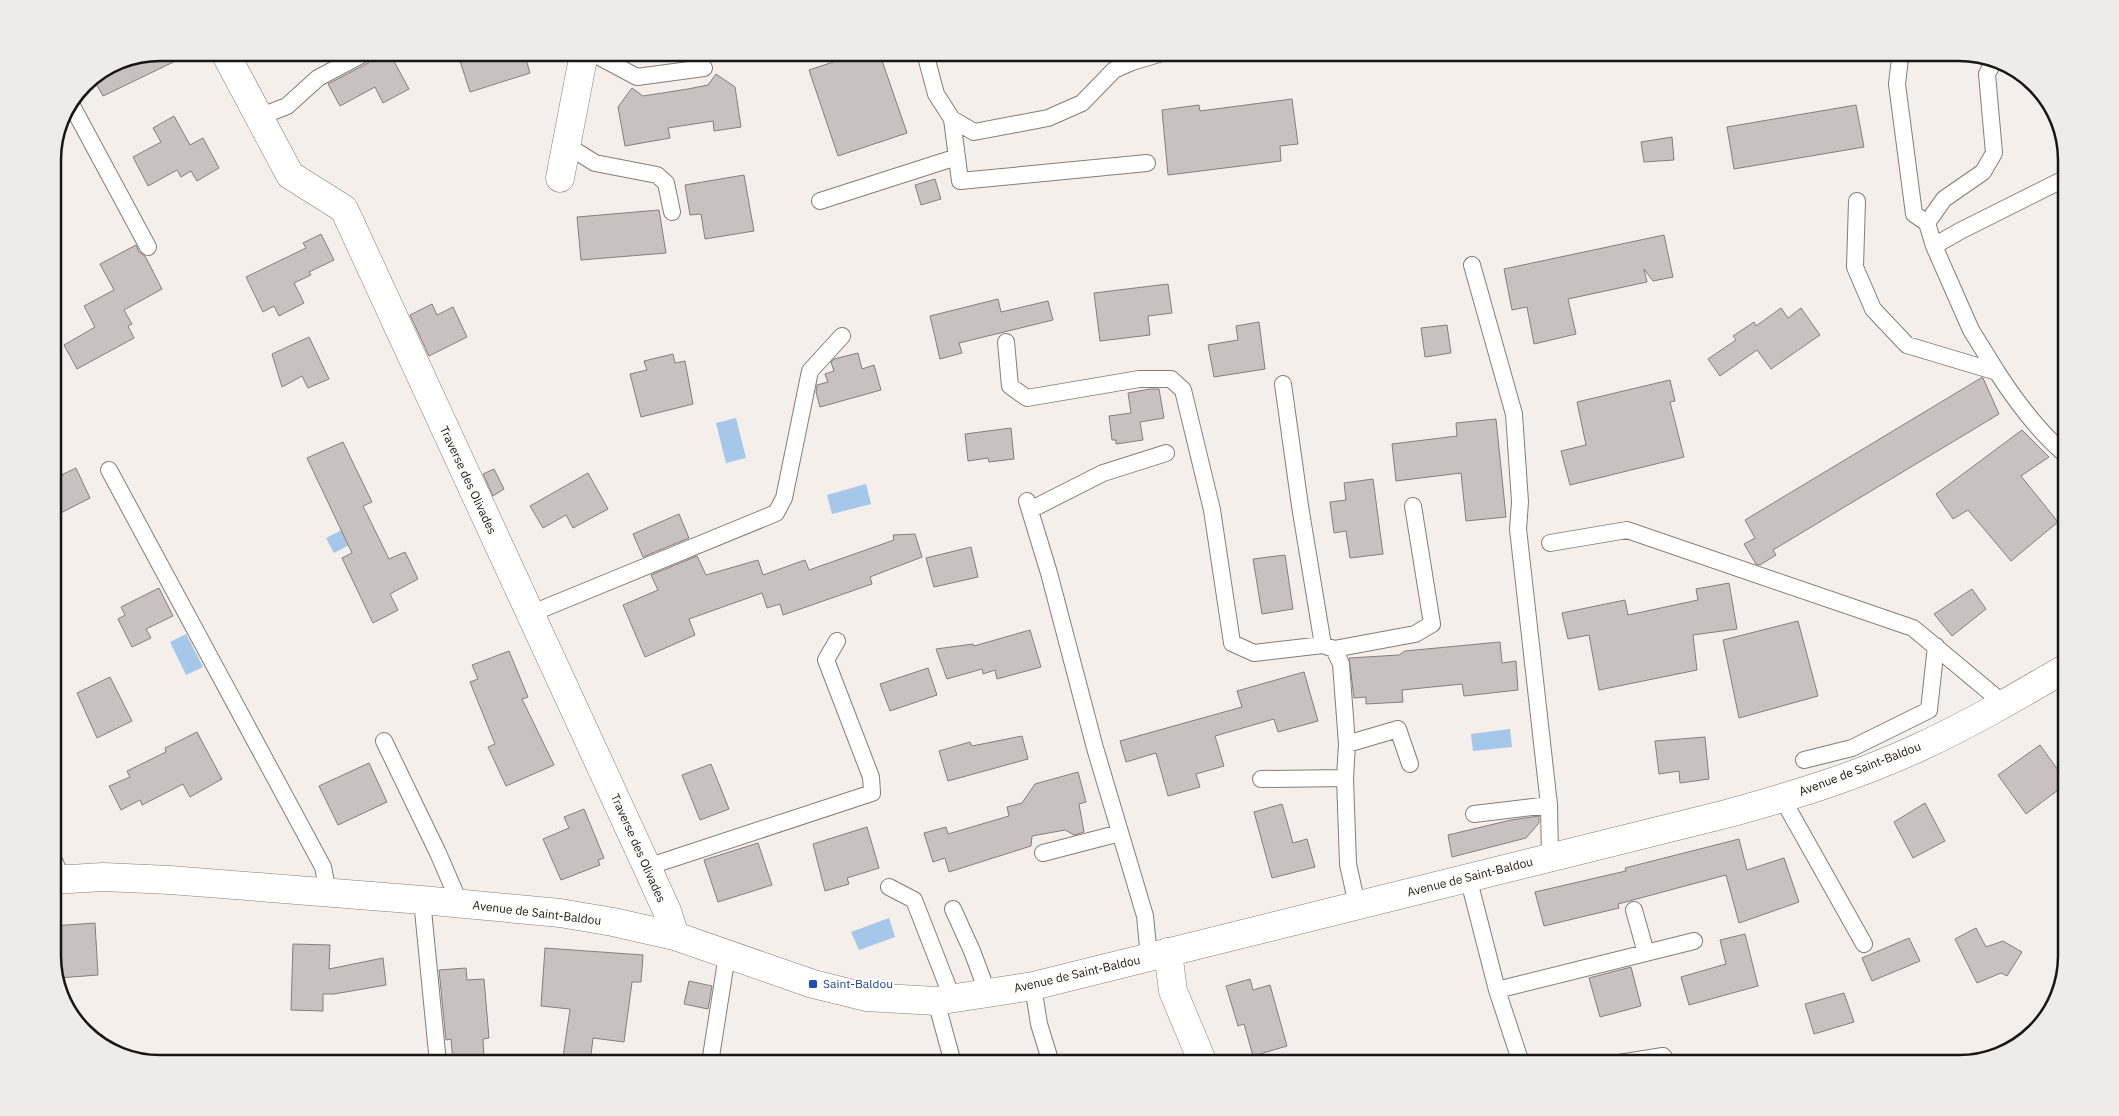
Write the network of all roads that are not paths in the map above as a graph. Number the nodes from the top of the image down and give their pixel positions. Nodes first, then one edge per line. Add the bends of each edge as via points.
1 (230, 61) edge
2 (350, 61) edge
3 (582, 61) edge
4 (608, 61) edge
5 (928, 61) edge
6 (1135, 61) edge
7 (1900, 61) edge
8 (1991, 67) edge
9 (704, 68) dead end
10 (75, 111) edge
11 (259, 117) junction
12 (952, 119) junction
13 (566, 146) junction
14 (957, 157) junction
15 (1148, 164) dead end
16 (560, 178) dead end
17 (2058, 182) edge
18 (820, 201) dead end
19 (1858, 201) dead end
20 (672, 212) dead end
21 (1927, 223) junction
22 (1934, 246) junction
23 (148, 247) dead end
24 (1472, 265) dead end
25 (842, 336) dead end
26 (1006, 342) dead end
27 (1997, 372) junction
28 (1283, 384) dead end
29 (2058, 448) edge
30 (1166, 453) dead end
31 (109, 470) dead end
32 (1413, 506) dead end
33 (1550, 542) dead end
34 (530, 614) junction
35 (837, 641) dead end
36 (1936, 646) junction
37 (1328, 647) junction
38 (2058, 673) edge
39 (2004, 704) junction
40 (384, 741) dead end
41 (1347, 744) junction
42 (1804, 760) dead end
43 (1410, 764) dead end
44 (1261, 778) dead end
45 (1345, 778) junction
46 (1782, 798) junction
47 (1550, 805) junction
48 (1474, 814) dead end
49 (1120, 833) junction
50 (1043, 853) dead end
51 (1550, 857) junction
52 (647, 867) junction
53 (61, 873) edge
54 (1468, 877) junction
55 (889, 887) dead end
56 (328, 892) junction
57 (422, 900) junction
58 (460, 904) junction
59 (1357, 905) junction
60 (953, 909) dead end
61 (1634, 910) dead end
62 (674, 936) junction
63 (1694, 940) dead end
64 (1864, 944) dead end
65 (1646, 952) junction
66 (727, 954) junction
67 (1158, 955) junction
68 (1033, 986) junction
69 (1497, 990) junction
70 (988, 994) junction
71 (944, 1000) junction
72 (437, 1055) edge
73 (711, 1055) edge
74 (952, 1055) edge
75 (1049, 1055) edge
76 (1199, 1055) edge
77 (1518, 1055) edge

1 - 11 street, Traverse des Olivades
2 - 11 lane via 318,78 287,106
3 - 13 street
4 - 9 lane via 637,77
5 - 12 lane via 936,94
6 - 12 lane via 1114,70 1082,103 1048,118 974,132
7 - 21 lane via 1897,84 1914,214
8 - 21 lane via 1987,74 1994,153 1984,172 1944,199
10 - 23 lane
11 - 34 street, Traverse des Olivades via 290,175 344,209
12 - 14 lane
13 - 16 street
13 - 20 lane via 595,163 657,175 666,183
14 - 15 lane via 960,181
14 - 18 lane
17 - 22 lane
19 - 27 lane via 1855,267 1873,309 1907,345
21 - 22 lane
22 - 27 lane via 1970,330
24 - 47 lane via 1514,414 1520,502 1518,530
25 - 34 lane via 810,370 784,498 776,513
26 - 37 lane via 1010,386 1028,398 1139,379 1171,380 1183,390 1212,510 1232,643 1254,653
27 - 29 lane via 2014,399
28 - 37 lane via 1300,506
30 - 49 lane via 1103,473 1029,505
31 - 56 lane via 323,867
32 - 37 lane via 1432,624 1415,634
33 - 36 lane via 1627,530 1913,628
34 - 52 street, Traverse des Olivades
35 - 52 lane via 826,660 871,777 872,793
36 - 39 lane
36 - 42 lane via 1929,710 1852,748
37 - 41 lane via 1341,664
38 - 39 street, Avenue de Saint-Baldou
39 - 46 street, Avenue de Saint-Baldou via 1919,748
40 - 58 lane
41 - 43 lane via 1398,729
41 - 45 lane
44 - 45 lane
45 - 59 lane via 1348,864
46 - 51 street, Avenue de Saint-Baldou
46 - 64 lane
47 - 48 lane
47 - 51 lane
49 - 50 lane
49 - 67 lane
51 - 54 street, Avenue de Saint-Baldou
52 - 62 street, Traverse des Olivades via 667,911
53 - 56 street, Avenue de Saint-Baldou
54 - 59 street, Avenue de Saint-Baldou
54 - 69 lane
55 - 71 lane via 914,900
56 - 57 street, Avenue de Saint-Baldou
57 - 58 street, Avenue de Saint-Baldou
57 - 72 lane
58 - 62 street, Avenue de Saint-Baldou via 560,913
59 - 67 street, Avenue de Saint-Baldou
60 - 70 lane
61 - 65 lane
62 - 66 street, Avenue de Saint-Baldou
63 - 65 lane
65 - 69 lane
66 - 71 street, Avenue de Saint-Baldou via 813,984 866,997
66 - 73 lane
67 - 68 street, Avenue de Saint-Baldou
67 - 76 street
68 - 70 street, Avenue de Saint-Baldou
68 - 75 lane
69 - 77 lane
70 - 71 street, Avenue de Saint-Baldou
71 - 74 lane

